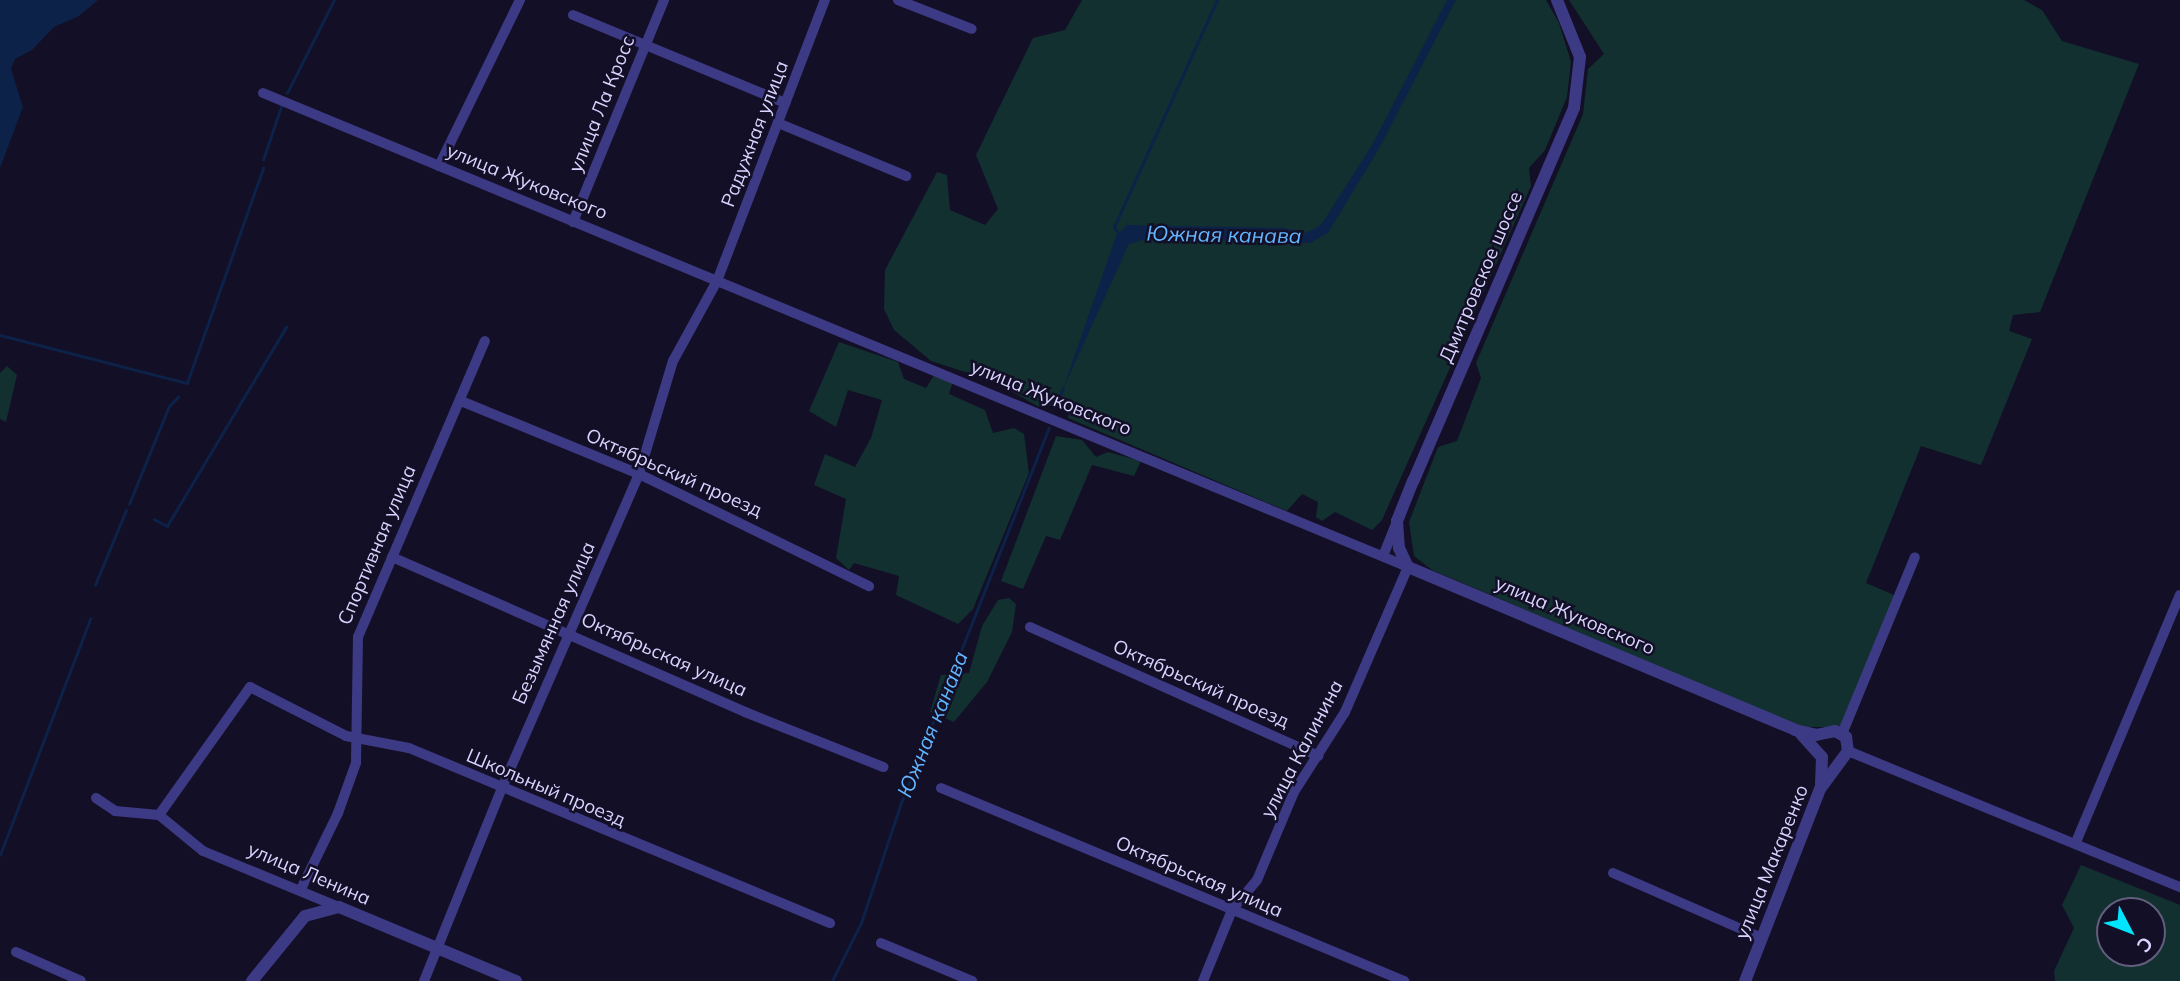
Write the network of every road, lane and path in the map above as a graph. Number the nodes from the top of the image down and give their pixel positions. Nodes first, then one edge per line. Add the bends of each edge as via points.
1 (520, 0) edge
2 (664, 0) edge
3 (825, 0) edge
4 (898, 0) edge
5 (1557, 0) edge
6 (573, 15) dead end
7 (972, 29) dead end
8 (644, 46) junction
9 (262, 93) dead end
10 (785, 103) junction
11 (778, 124) junction
12 (439, 166) junction
13 (906, 176) dead end
14 (573, 222) junction
15 (717, 281) junction
16 (485, 341) dead end
17 (461, 401) junction
18 (639, 474) junction
19 (1397, 521) junction
20 (1383, 556) junction
21 (392, 557) junction
22 (1916, 557) dead end
23 (1408, 567) junction
24 (869, 586) dead end
25 (2180, 595) edge
26 (1030, 627) dead end
27 (570, 632) junction
28 (1795, 730) junction
29 (1825, 734) junction
30 (1842, 734) junction
31 (357, 741) junction
32 (1820, 753) junction
33 (1319, 756) junction
34 (1844, 756) junction
35 (883, 767) dead end
36 (941, 788) dead end
37 (1820, 789) junction
38 (501, 790) junction
39 (96, 798) dead end
40 (159, 815) junction
41 (2076, 842) junction
42 (1613, 873) dead end
43 (2180, 887) edge
44 (302, 889) junction
45 (339, 907) junction
46 (1232, 910) junction
47 (830, 923) dead end
48 (1762, 938) junction
49 (881, 943) dead end
50 (439, 949) junction
51 (16, 952) dead end
52 (81, 981) edge
53 (252, 981) edge
54 (424, 981) edge
55 (516, 981) edge
56 (972, 981) edge
57 (1203, 981) edge
58 (1405, 981) edge
59 (1745, 981) edge

1 - 12 street
2 - 8 street, улица Ла Кросс
3 - 10 street, Радужная улица
4 - 7 street
5 - 19 street, Дмитровское шоссе via 1580,58 1574,108
6 - 8 street
8 - 10 street
8 - 14 street, улица Ла Кросс
9 - 12 street, улица Жуковского
10 - 11 street, Радужная улица
11 - 13 street
11 - 15 street, Радужная улица
12 - 14 street, улица Жуковского
14 - 15 street, улица Жуковского
15 - 18 street, Безымянная улица via 673,361
15 - 20 street, улица Жуковского
16 - 17 street, Спортивная улица
17 - 18 street, Октябрьский проезд
17 - 21 street, Спортивная улица
18 - 24 street, Октябрьский проезд
18 - 27 street, Безымянная улица
19 - 20 street
19 - 23 street via 1399,548
20 - 23 street, улица Жуковского
21 - 27 street, Октябрьская улица
21 - 31 street, Спортивная улица via 358,637
22 - 30 street
23 - 28 street, улица Жуковского
23 - 33 street, улица Калинина via 1345,712
25 - 41 street via 2092,794
26 - 33 street, Октябрьский проезд
27 - 35 street, Октябрьская улица via 745,712
27 - 38 street, Безымянная улица
28 - 29 street, улица Жуковского
28 - 32 street
29 - 30 street, улица Жуковского
29 - 32 street
30 - 34 street
31 - 38 street, Школьный проезд via 384,740 409,748
31 - 40 street, Школьный проезд via 250,687
31 - 44 street, Спортивная улица via 356,763 342,804
32 - 34 street
32 - 37 street
33 - 46 street, улица Калинина via 1294,792 1257,880
34 - 37 street, улица Макаренко
34 - 41 street
36 - 46 street, Октябрьская улица
37 - 48 street, улица Макаренко
38 - 47 street, Школьный проезд
38 - 50 street, Безымянная улица
39 - 40 street via 115,811
40 - 44 street, улица Ленина via 203,851
41 - 43 street
42 - 48 street
44 - 45 street, улица Ленина
45 - 50 street, улица Ленина
45 - 53 street via 305,916
46 - 57 street, улица Калинина
46 - 58 street, Октябрьская улица
48 - 59 street, улица Макаренко
49 - 56 street
50 - 54 street, Безымянная улица
50 - 55 street, улица Ленина
51 - 52 street

